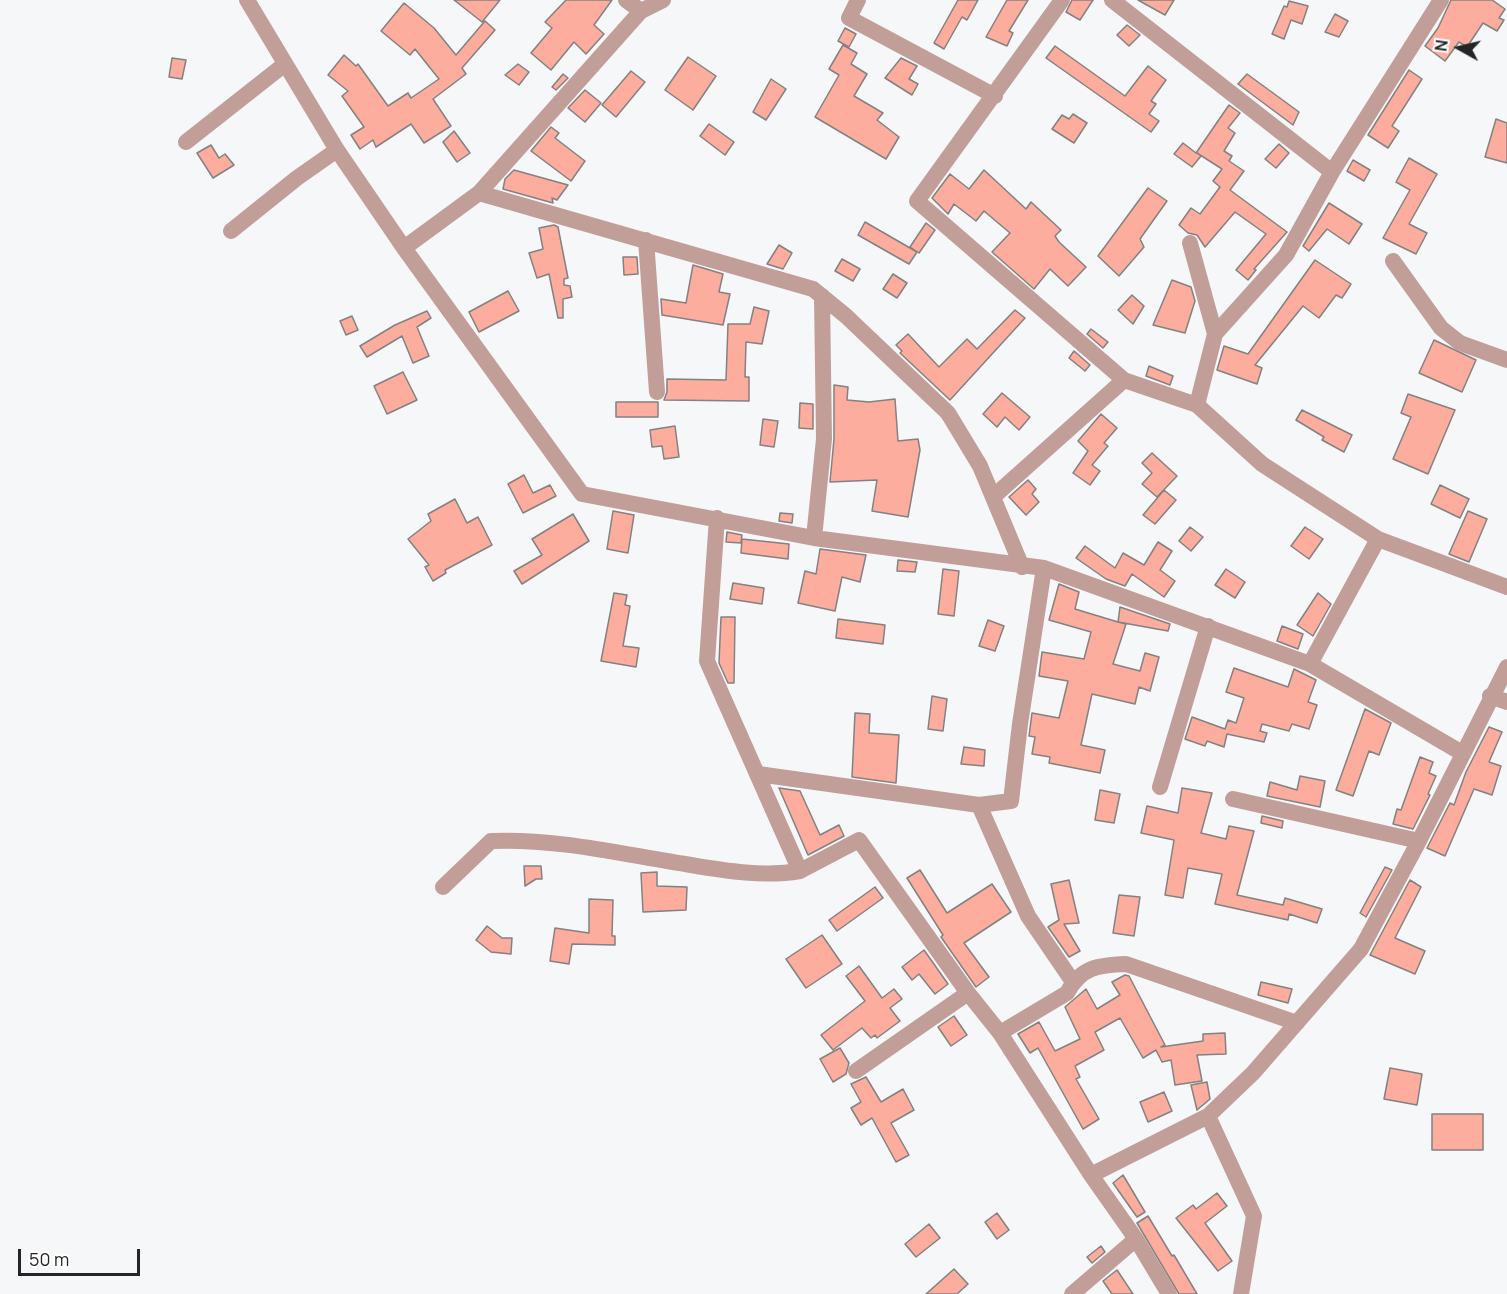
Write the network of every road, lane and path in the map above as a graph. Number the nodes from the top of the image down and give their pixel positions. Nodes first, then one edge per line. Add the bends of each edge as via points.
1 (247, 0) edge
2 (626, 0) edge
3 (663, 0) edge
4 (858, 0) edge
5 (1062, 0) edge
6 (1112, 0) edge
7 (1441, 0) edge
8 (641, 11) junction
9 (285, 64) junction
10 (995, 96) junction
11 (186, 142) dead end
12 (337, 150) junction
13 (1332, 172) junction
14 (479, 193) junction
15 (231, 231) dead end
16 (646, 240) junction
17 (1190, 243) dead end
18 (404, 248) junction
19 (1393, 261) dead end
20 (822, 296) junction
21 (1215, 334) junction
22 (1507, 360) edge
23 (1124, 380) junction
24 (657, 392) dead end
25 (1197, 405) junction
26 (993, 497) junction
27 (717, 518) junction
28 (814, 538) junction
29 (1378, 539) junction
30 (1022, 567) junction
31 (1044, 568) junction
32 (1507, 587) edge
33 (1208, 626) junction
34 (1310, 664) junction
35 (1507, 667) edge
36 (1490, 696) junction
37 (1507, 702) edge
38 (1462, 753) junction
39 (758, 774) junction
40 (1160, 787) dead end
41 (1233, 799) dead end
42 (979, 805) junction
43 (1419, 841) junction
44 (800, 871) junction
45 (443, 887) dead end
46 (1073, 982) junction
47 (968, 993) junction
48 (1297, 1023) junction
49 (1000, 1033) junction
50 (856, 1071) dead end
51 (1208, 1116) junction
52 (1091, 1175) junction
53 (1136, 1239) junction
54 (1072, 1294) edge
55 (1169, 1294) edge
56 (1241, 1294) edge

1 - 9 street
2 - 8 street
3 - 8 street
4 - 10 street via 849,18
5 - 10 street
6 - 13 street
7 - 13 street
8 - 14 street
9 - 11 street
9 - 12 street
10 - 23 street via 917,201
12 - 15 street
12 - 18 street
13 - 21 street via 1286,255
14 - 16 street
14 - 18 street
16 - 20 street via 813,289
16 - 24 street
17 - 21 street
18 - 27 street via 582,494
19 - 22 street via 1441,328 1461,343
20 - 26 street via 948,413 980,466
20 - 28 street via 824,439
21 - 25 street
23 - 25 street
23 - 26 street
25 - 29 street via 1262,464
26 - 30 street
27 - 28 street
27 - 39 street via 707,661
28 - 30 street
29 - 32 street
29 - 34 street
30 - 31 street
31 - 33 street
31 - 42 street via 1011,801
33 - 34 street
33 - 40 street
34 - 38 street
35 - 36 street
36 - 37 street
36 - 38 street
38 - 43 street
39 - 42 street
39 - 44 street
41 - 43 street
42 - 46 street via 1028,916
43 - 48 street via 1361,949
44 - 45 street via 783,874 720,870 527,839 491,841
44 - 47 street via 859,840
46 - 48 street via 1096,965 1126,964
46 - 49 street via 1066,993
47 - 49 street
47 - 50 street
48 - 51 street
49 - 52 street
51 - 52 street
51 - 56 street via 1254,1216
52 - 53 street
53 - 54 street
53 - 55 street

